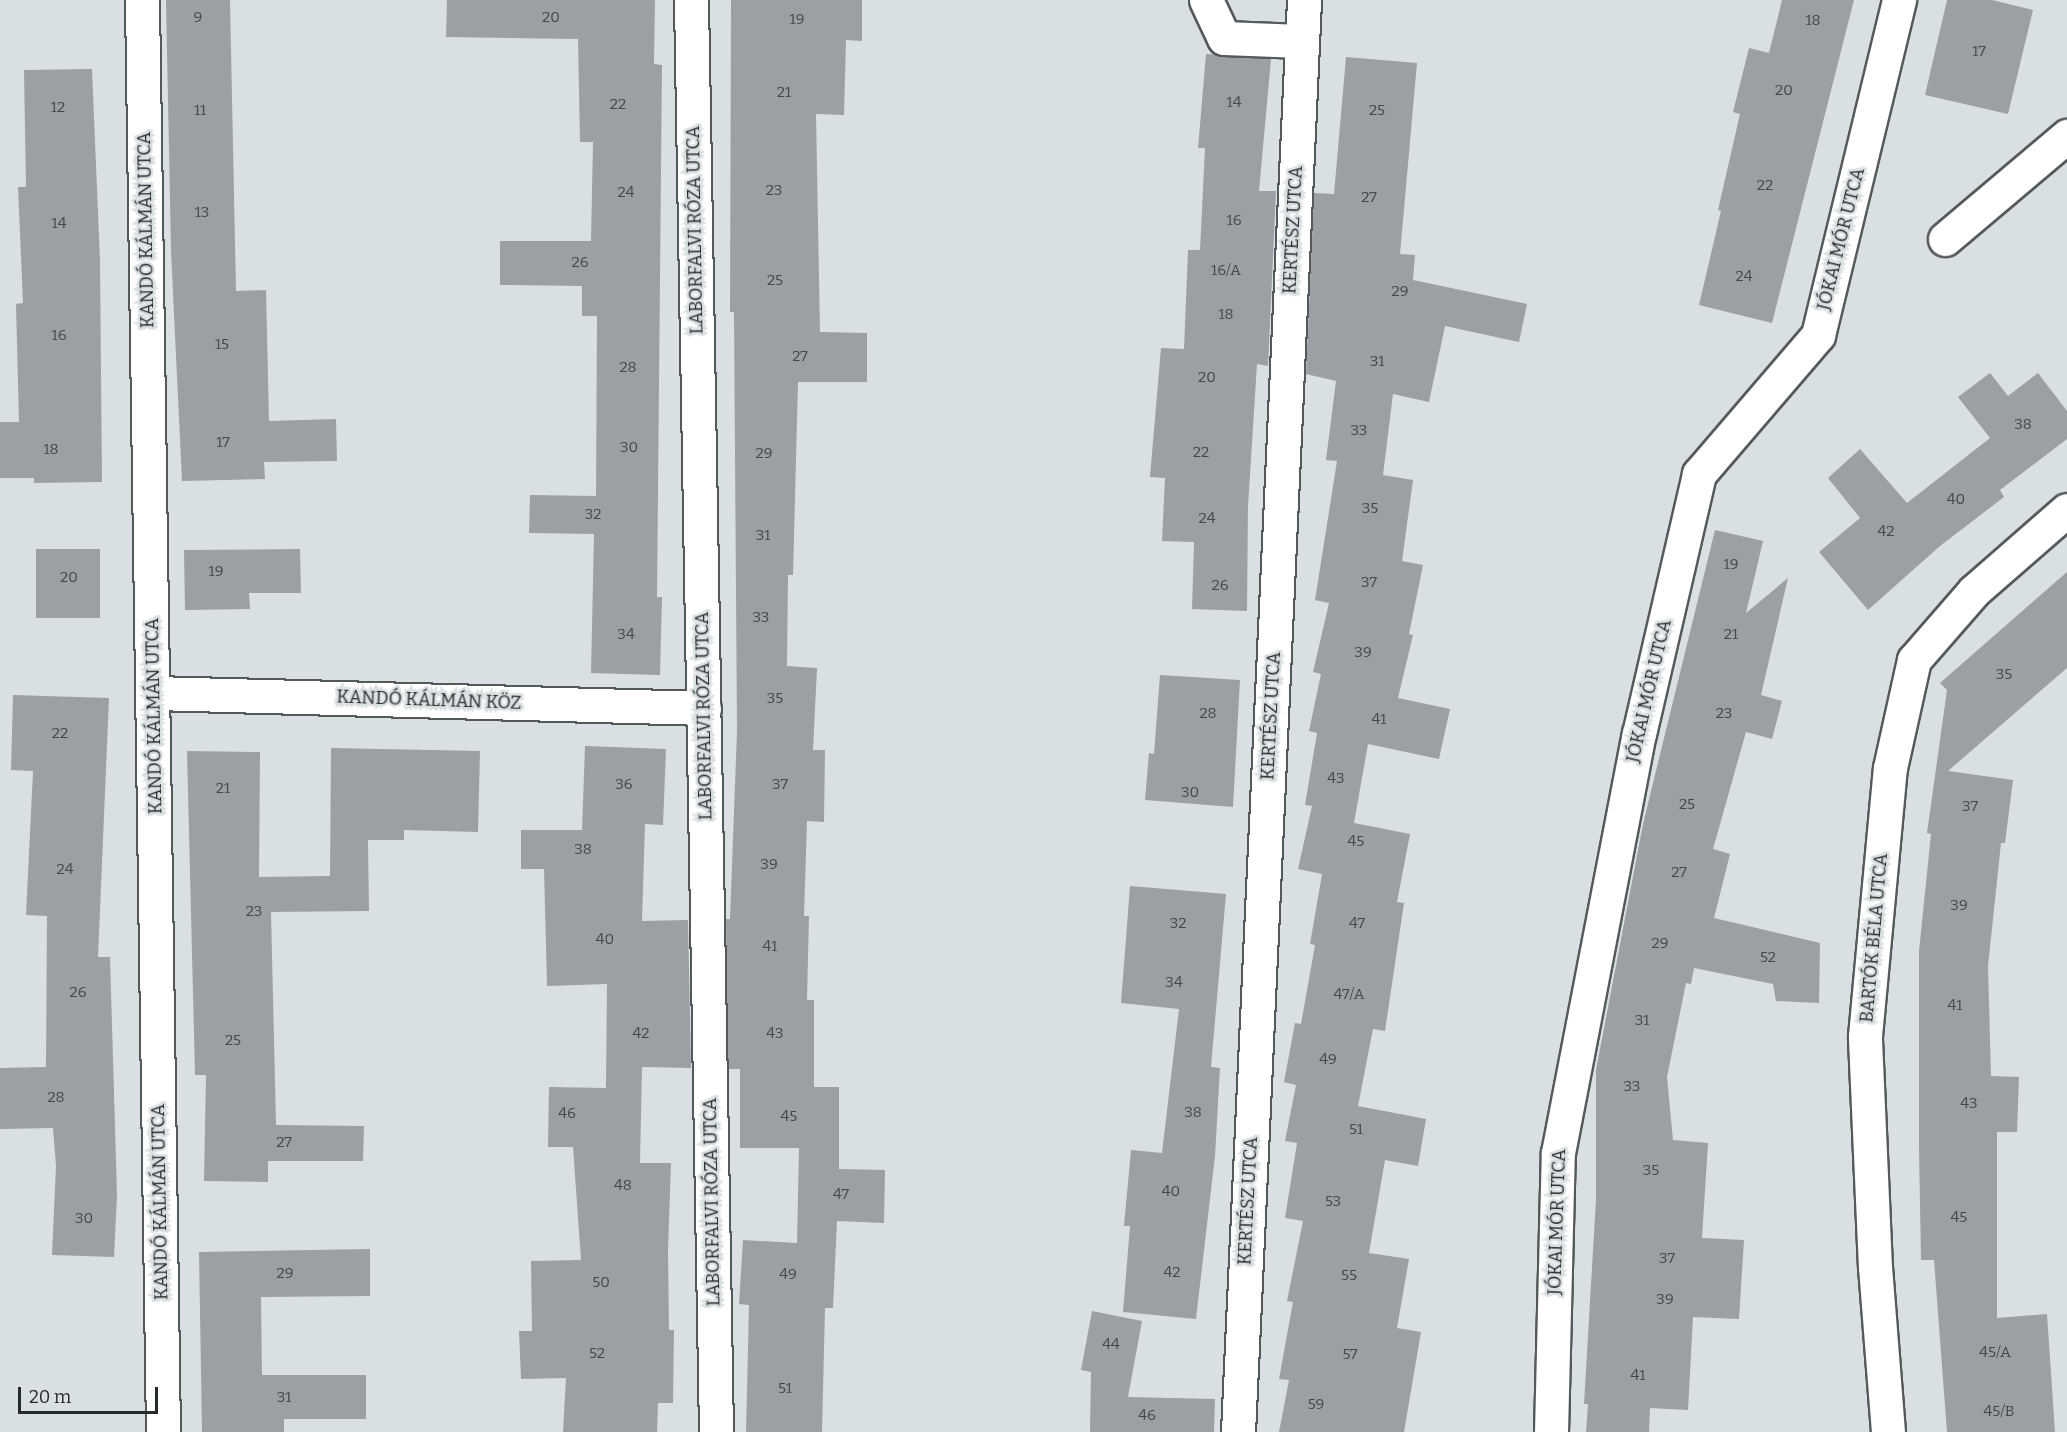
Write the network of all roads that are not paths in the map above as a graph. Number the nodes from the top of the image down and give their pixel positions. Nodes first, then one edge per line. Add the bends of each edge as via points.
1 (142, 0) edge
2 (691, 0) edge
3 (1206, 0) edge
4 (1304, 0) edge
5 (1899, 0) edge
6 (1301, 41) junction
7 (2067, 136) edge
8 (1945, 239) dead end
9 (2067, 510) edge
10 (154, 693) junction
11 (704, 708) junction
12 (163, 1432) edge
13 (716, 1432) edge
14 (1238, 1432) edge
15 (1551, 1432) edge
16 (1888, 1432) edge

1 - 10 street, KANDÓ KÁLMÁN UTCA
2 - 11 street, LABORFALVI RÓZA UTCA
3 - 6 street via 1224,38
4 - 6 street, KERTÉSZ UTCA
5 - 15 street, JÓKAI MÓR UTCA via 1818,335 1699,474 1639,734 1558,1153
6 - 14 street, KERTÉSZ UTCA
7 - 8 street
9 - 16 street, BARTÓK BÉLA UTCA via 1974,591 1914,660 1890,768 1865,1036 1875,1268
10 - 11 street, KANDÓ KÁLMÁN KÖZ
10 - 12 street, KANDÓ KÁLMÁN UTCA
11 - 13 street, LABORFALVI RÓZA UTCA

